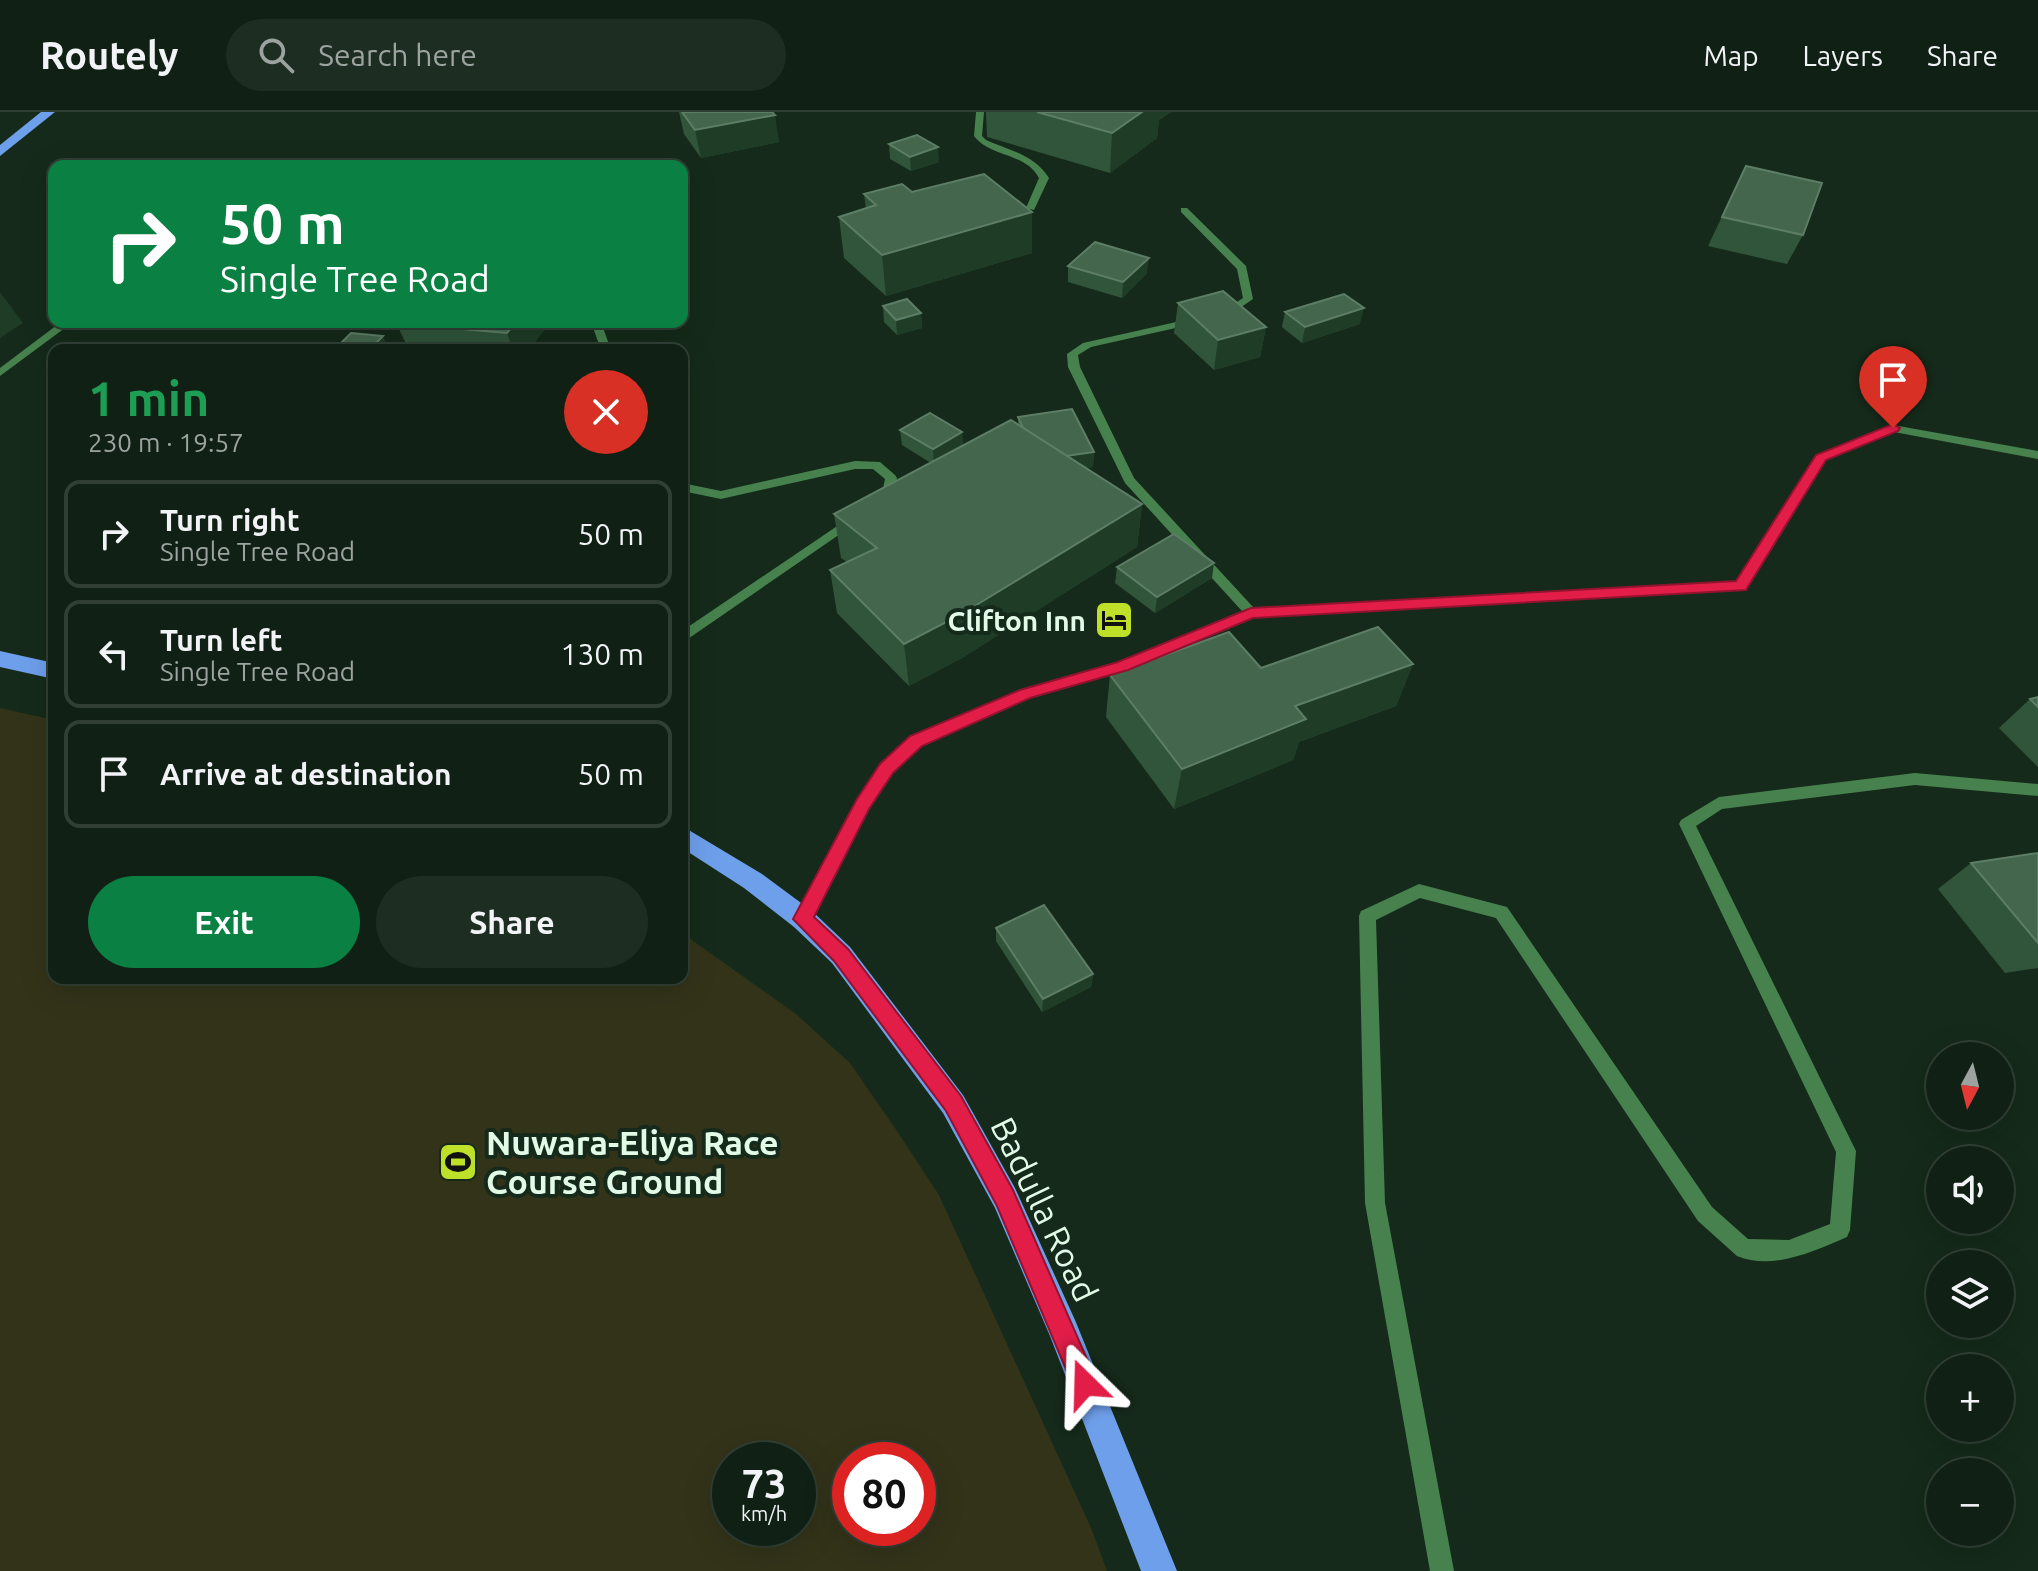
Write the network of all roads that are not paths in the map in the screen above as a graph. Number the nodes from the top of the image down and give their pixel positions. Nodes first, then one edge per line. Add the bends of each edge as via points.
1 (49, 112) edge
2 (980, 112) edge
3 (0, 152) edge
4 (1031, 208) edge
5 (1184, 210) dead end
6 (1216, 316) edge
7 (1202, 320) edge
8 (60, 328) edge
9 (0, 373) edge
10 (2038, 455) edge
11 (688, 488) edge
12 (1251, 613) junction
13 (688, 634) edge
14 (0, 659) edge
15 (48, 670) edge
16 (2038, 790) edge
17 (688, 840) edge
18 (803, 919) junction
19 (1159, 1571) edge
20 (1442, 1571) edge

1 - 3 highway
2 - 4 street via 978,136 983,142 1030,160 1041,172 1044,178
5 - 6 street via 1242,268 1248,299
7 - 12 street via 1087,345 1072,354 1074,367 1129,480
8 - 9 street
10 - 12 street via 1893,428 1821,458 1741,586
11 - 13 street via 721,495 855,465 876,465 891,478 888,495
12 - 18 street via 1123,666 1025,694 916,741 887,769 863,804
14 - 15 highway
16 - 20 street via 1915,779 1719,803 1687,824 1846,1151 1840,1230 1789,1250 1744,1249 1705,1214 1501,912 1419,891 1367,916 1375,1203
17 - 18 highway, Badulla Road
18 - 19 highway, Badulla Road via 841,955 953,1104 1005,1198

